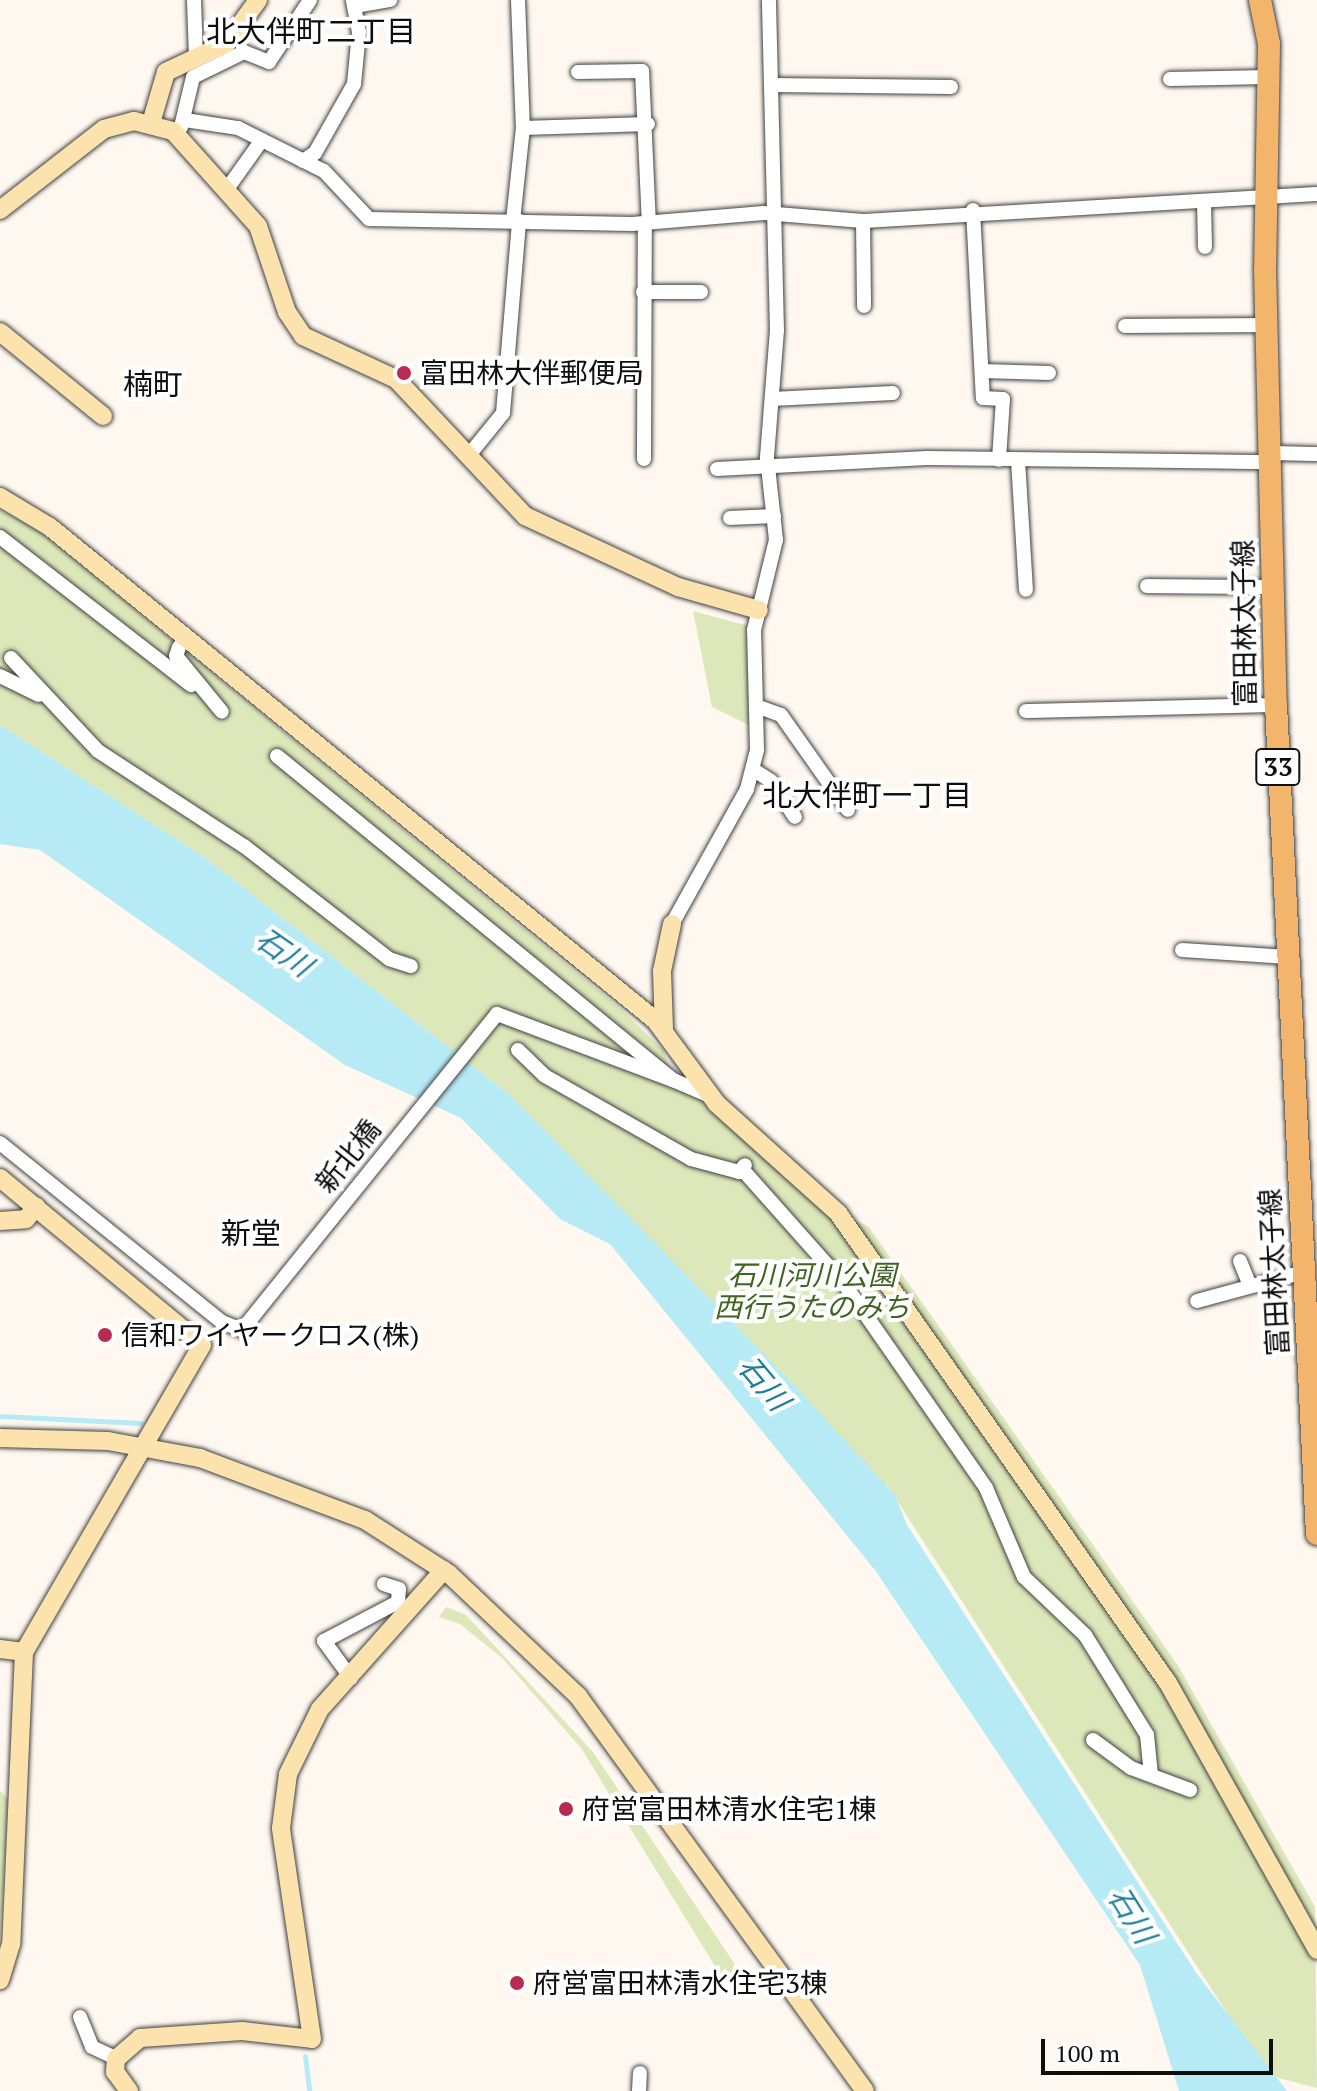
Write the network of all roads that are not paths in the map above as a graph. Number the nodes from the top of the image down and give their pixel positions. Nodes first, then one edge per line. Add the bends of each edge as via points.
1 (194, 0) edge
2 (258, 0) edge
3 (310, 0) edge
4 (318, 0) edge
5 (390, 0) edge
6 (518, 0) edge
7 (769, 0) edge
8 (1260, 0) edge
9 (354, 3) edge
10 (196, 58) junction
11 (578, 72) dead end
12 (1269, 77) junction
13 (1170, 79) dead end
14 (771, 85) junction
15 (951, 87) dead end
16 (151, 123) junction
17 (648, 124) junction
18 (181, 127) junction
19 (523, 128) junction
20 (262, 140) junction
21 (303, 161) junction
22 (227, 189) junction
23 (1317, 194) edge
24 (1265, 197) junction
25 (1204, 201) junction
26 (0, 210) edge
27 (973, 210) junction
28 (769, 214) junction
29 (516, 221) junction
30 (863, 221) junction
31 (647, 223) junction
32 (1205, 247) dead end
33 (643, 292) junction
34 (701, 292) dead end
35 (864, 306) dead end
36 (1266, 325) junction
37 (1125, 326) dead end
38 (0, 332) edge
39 (982, 371) junction
40 (1049, 373) dead end
41 (893, 393) dead end
42 (772, 399) junction
43 (103, 416) dead end
44 (1317, 454) edge
45 (469, 455) junction
46 (1270, 458) junction
47 (644, 459) dead end
48 (999, 460) junction
49 (1018, 460) junction
50 (769, 466) junction
51 (717, 469) dead end
52 (0, 497) edge
53 (774, 516) junction
54 (730, 518) dead end
55 (0, 537) edge
56 (1147, 586) dead end
57 (1274, 587) junction
58 (1026, 590) dead end
59 (759, 610) junction
60 (179, 647) dead end
61 (11, 658) dead end
62 (0, 676) edge
63 (191, 685) dead end
64 (47, 699) junction
65 (1276, 705) junction
66 (759, 707) junction
67 (1026, 711) dead end
68 (222, 712) dead end
69 (277, 756) dead end
70 (754, 770) junction
71 (848, 810) dead end
72 (795, 817) dead end
73 (672, 924) joint
74 (1182, 950) dead end
75 (1288, 957) junction
76 (411, 966) dead end
77 (664, 1029) junction
78 (518, 1050) dead end
79 (673, 1080) junction
80 (710, 1096) junction
81 (0, 1131) edge
82 (0, 1143) edge
83 (13, 1152) junction
84 (0, 1178) edge
85 (36, 1207) junction
86 (0, 1221) edge
87 (1240, 1261) dead end
88 (1304, 1272) junction
89 (1249, 1283) junction
90 (1197, 1301) dead end
91 (0, 1438) edge
92 (145, 1447) junction
93 (1316, 1476) edge
94 (1317, 1534) edge
95 (444, 1570) junction
96 (384, 1584) dead end
97 (0, 1649) edge
98 (24, 1652) junction
99 (351, 1678) junction
100 (1093, 1740) dead end
101 (1151, 1775) junction
102 (8, 1780) edge
103 (1190, 1790) dead end
104 (1317, 1950) edge
105 (2, 1968) edge
106 (80, 2017) dead end
107 (116, 2058) junction
108 (640, 2073) dead end
109 (129, 2091) edge
110 (639, 2091) edge
111 (865, 2091) edge

1 - 10 street
2 - 10 street via 227,43
3 - 4 street
3 - 18 street via 269,62 244,52 193,77
5 - 9 street
6 - 19 street
7 - 14 street
8 - 12 main road, 富田林太子線 / 33
9 - 21 street via 354,84
10 - 16 street via 166,72
11 - 17 street via 642,71
12 - 13 street
12 - 24 main road, 富田林太子線 / 33
14 - 15 street
14 - 28 street
16 - 18 street
16 - 26 street via 104,129
17 - 19 street
17 - 31 street
18 - 20 street via 226,124
18 - 22 street
19 - 29 street
20 - 21 street
20 - 22 street
21 - 29 street via 335,178 369,219
22 - 45 street via 268,242 295,329 396,379
23 - 24 street
24 - 25 street
24 - 36 main road, 富田林太子線 / 33
25 - 27 street
25 - 32 street
27 - 30 street
27 - 39 street
28 - 30 street
28 - 31 street
28 - 42 street via 777,331
29 - 31 street
29 - 45 street via 503,413
30 - 35 street
31 - 33 street
33 - 34 street
33 - 47 street
36 - 37 street
36 - 46 main road, 富田林太子線 / 33
38 - 43 street
39 - 40 street
39 - 48 street via 983,398 1003,399
41 - 42 street
42 - 50 street
44 - 46 street
45 - 59 street via 525,516 678,587
46 - 49 street
46 - 57 main road, 富田林太子線 / 33
48 - 49 street
48 - 50 street
49 - 58 street
50 - 51 street
50 - 53 street
52 - 77 street via 50,527
53 - 54 street
53 - 59 street via 775,566
55 - 63 street
56 - 57 street
57 - 65 main road, 富田林太子線 / 33
59 - 66 street
60 - 68 street via 176,656
61 - 64 street
62 - 64 street
64 - 76 street via 128,774 244,846 389,959
65 - 67 street
65 - 75 main road, 富田林太子線 / 33
66 - 70 street
66 - 71 street via 781,715
69 - 79 street
70 - 72 street via 771,781
70 - 73 street
73 - 77 street via 662,971
74 - 75 street
75 - 88 main road, 富田林太子線 / 33
77 - 80 street
78 - 101 street via 545,1076 691,1159 744,1167 845,1285 978,1476 1024,1577 1085,1635 1147,1735
79 - 80 street
79 - 83 street, 新北橋 via 513,1015 488,1021 242,1330 222,1322
80 - 104 street via 813,1187 856,1237 1168,1683
81 - 83 street
82 - 83 street
84 - 85 street
85 - 86 street via 26,1219
85 - 92 street via 201,1340
87 - 89 street
88 - 89 street
88 - 93 main road, 富田林太子線 / 33
89 - 90 street
91 - 92 street
92 - 95 street via 315,1497
92 - 98 street
93 - 94 main road, 富田林太子線 / 33
95 - 99 street
95 - 111 street via 544,1656 578,1696
96 - 99 street via 399,1589 398,1602 324,1641
97 - 98 street
98 - 102 street
99 - 107 street via 303,1733 281,1805 312,2039 242,2031 140,2038
100 - 101 street
101 - 103 street
102 - 105 street
106 - 107 street via 92,2047
107 - 109 street via 115,2072
108 - 110 street

